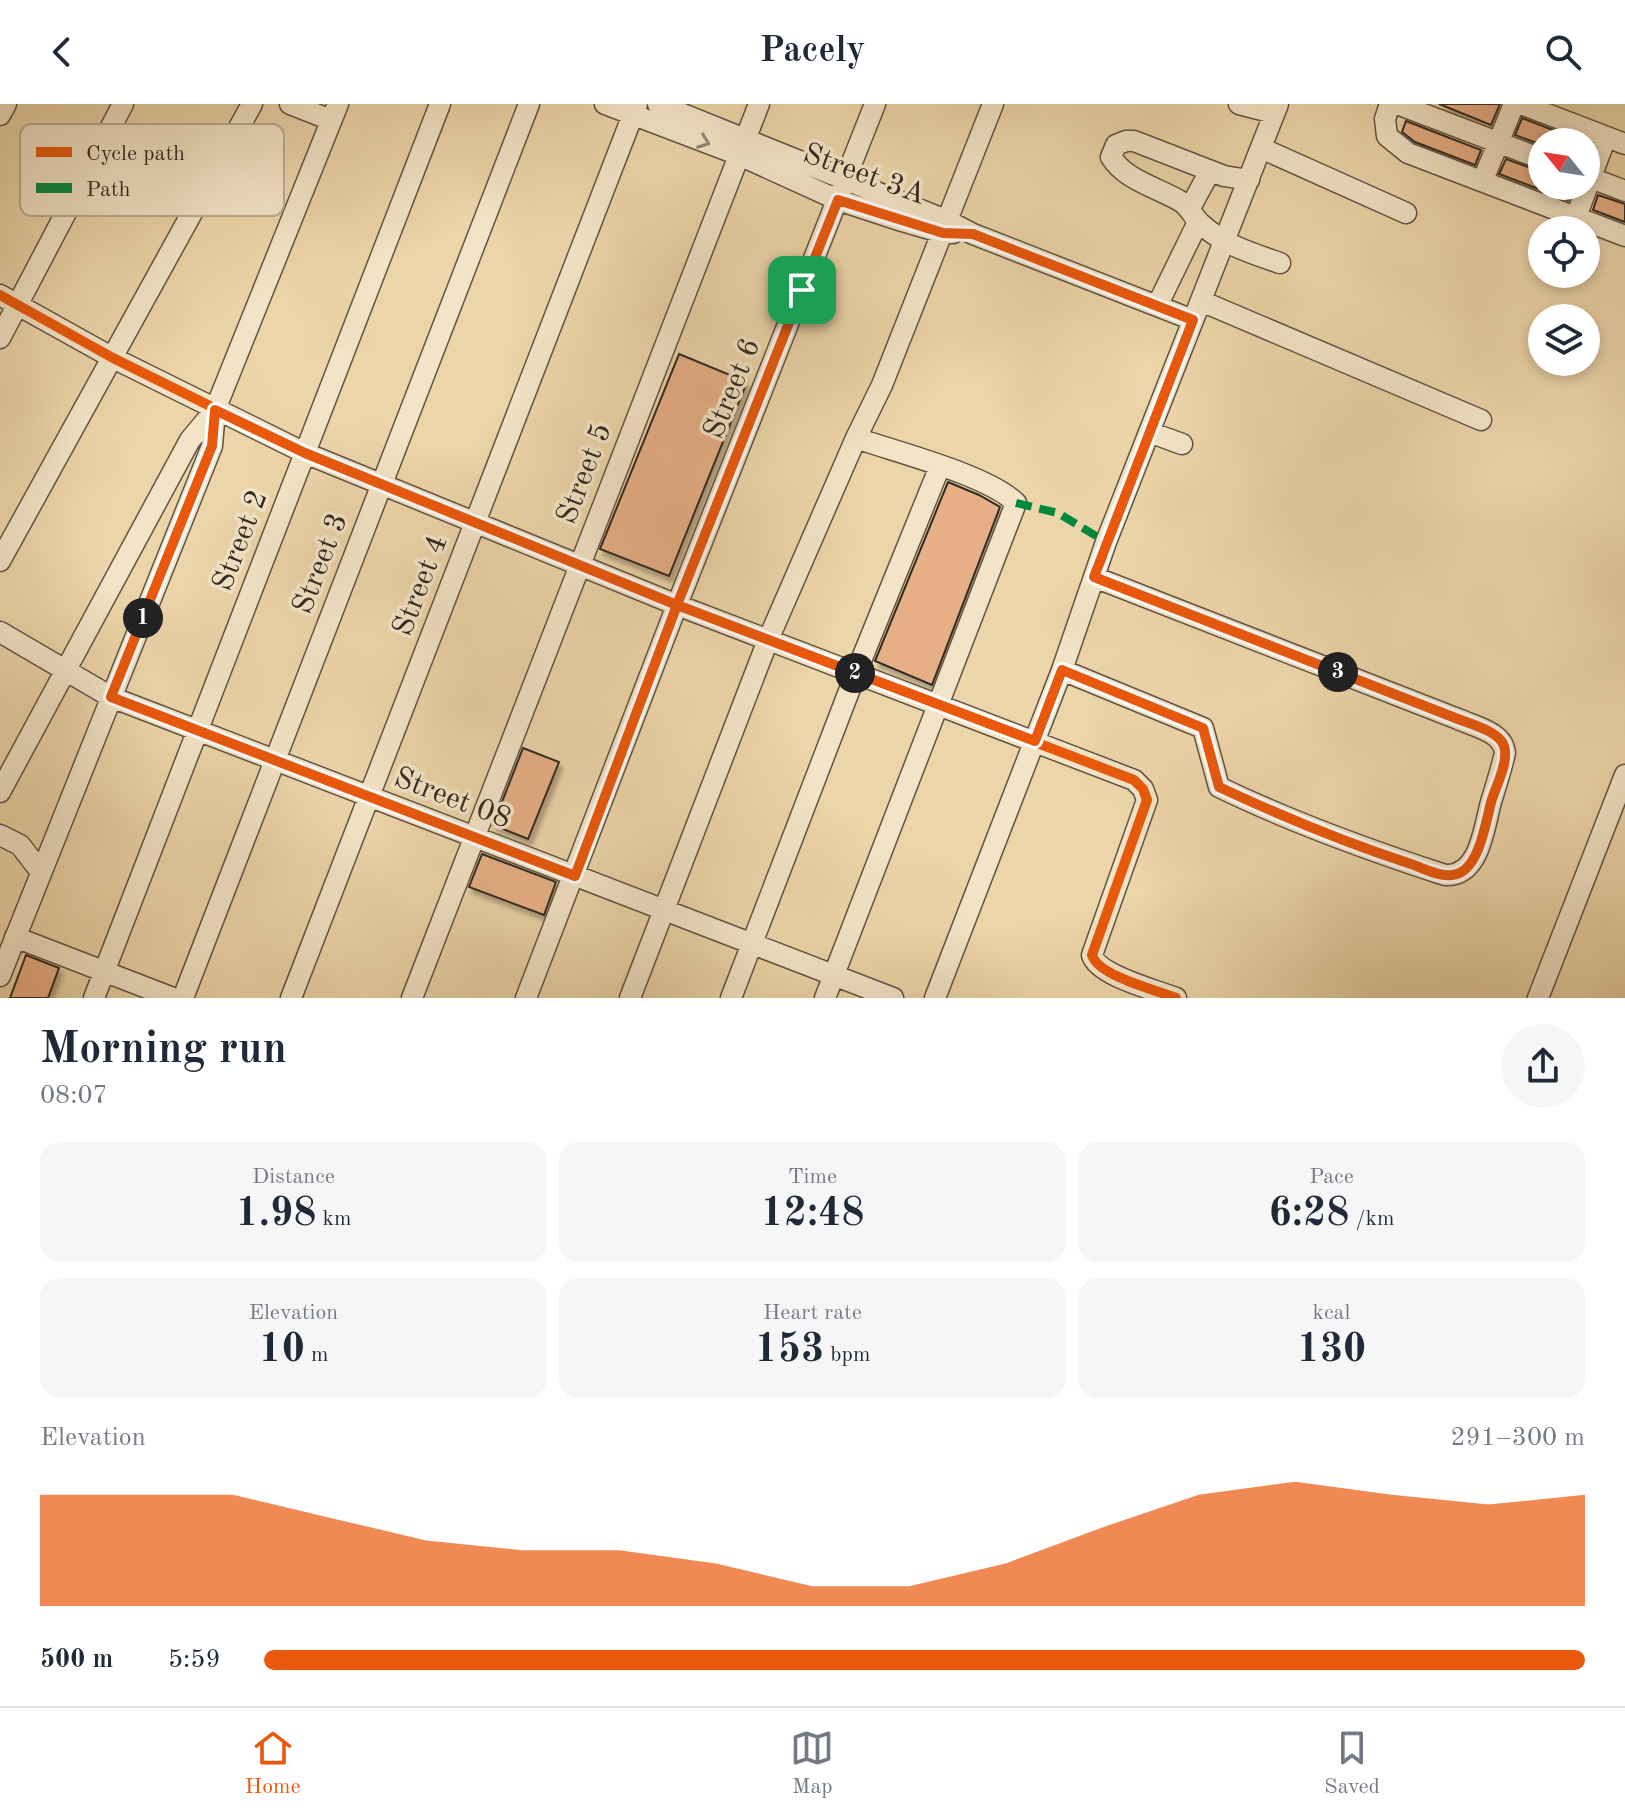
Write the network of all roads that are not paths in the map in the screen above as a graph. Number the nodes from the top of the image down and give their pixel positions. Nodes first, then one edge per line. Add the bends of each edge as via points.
1 (6, 104) edge
2 (123, 104) edge
3 (252, 104) edge
4 (290, 104) edge
5 (440, 104) edge
6 (529, 104) edge
7 (605, 104) edge
8 (658, 104) edge
9 (759, 104) edge
10 (875, 104) edge
11 (993, 104) edge
12 (1239, 104) edge
13 (1390, 104) edge
14 (1397, 104) edge
15 (1514, 104) edge
16 (1521, 104) edge
17 (635, 109) edge
18 (1276, 109) edge
19 (334, 112) edge
20 (0, 115) edge
21 (111, 124) edge
22 (241, 124) edge
23 (1616, 140) edge
24 (1498, 142) junction
25 (742, 147) junction
26 (1261, 148) junction
27 (1528, 154) edge
28 (1600, 161) edge
29 (1210, 171) junction
30 (846, 179) junction
31 (1249, 180) junction
32 (1483, 180) junction
33 (1600, 182) edge
34 (1625, 191) edge
35 (838, 200) junction
36 (1406, 213) dead end
37 (1194, 215) junction
38 (58, 216) edge
39 (191, 216) edge
40 (1573, 216) edge
41 (1600, 226) edge
42 (946, 227) junction
43 (1625, 236) edge
44 (1225, 243) junction
45 (1280, 263) dead end
46 (9, 300) edge
47 (1201, 301) junction
48 (1157, 306) junction
49 (1193, 320) junction
50 (0, 338) edge
51 (113, 358) junction
52 (215, 410) junction
53 (1481, 420) dead end
54 (1149, 432) junction
55 (856, 438) junction
56 (1182, 444) dead end
57 (305, 453) junction
58 (940, 466) junction
59 (381, 485) junction
60 (474, 524) junction
61 (0, 561) edge
62 (580, 566) junction
63 (1094, 577) junction
64 (677, 605) junction
65 (0, 632) edge
66 (768, 640) junction
67 (1062, 670) junction
68 (67, 671) junction
69 (856, 673) junction
70 (111, 697) junction
71 (937, 704) junction
72 (197, 732) junction
73 (1035, 741) junction
74 (274, 761) junction
75 (1625, 775) edge
76 (0, 792) edge
77 (369, 797) junction
78 (0, 835) edge
79 (474, 837) junction
80 (41, 872) junction
81 (575, 876) junction
82 (664, 910) junction
83 (15, 937) junction
84 (752, 943) junction
85 (104, 971) junction
86 (834, 975) junction
87 (0, 976) edge
88 (94, 998) edge
89 (173, 998) edge
90 (183, 998) edge
91 (291, 998) edge
92 (412, 998) edge
93 (526, 998) edge
94 (630, 998) edge
95 (731, 998) edge
96 (825, 998) edge
97 (893, 998) edge
98 (935, 998) edge
99 (1176, 998) edge
100 (1538, 998) edge

1 - 20 street
2 - 21 street
3 - 22 street
4 - 19 street
5 - 57 street, Street 2
6 - 59 street, Street 3
7 - 17 street, Street 3A
8 - 25 street, Street 3A
9 - 25 street, Street 5
10 - 30 street, Street 6
11 - 42 street
12 - 18 street
13 - 32 street via 1385,128 1396,144
14 - 24 street
15 - 24 street
16 - 23 street
17 -> 25 street, Street 3A
17 - 60 street, Street 4
18 - 26 street
19 - 52 street
23 - 28 street
24 - 27 street
24 - 32 street
25 - 30 street, Street 3A
25 - 35 street, Street 3A
25 - 62 street, Street 5
26 - 31 street
26 - 36 street
29 - 31 street
29 - 37 street
29 - 37 street via 1134,141 1116,145 1111,157
30 - 35 street, Street 6
30 - 42 street, Street 3A
31 - 44 street
32 - 40 street
33 - 34 street
35 - 42 street, Street 3A
35 - 64 street, Street 6
37 - 44 street
37 - 48 street
38 - 46 street
39 - 51 street
41 - 43 street
42 - 48 street, Street 3A
42 - 55 street
44 - 45 street
44 - 47 street
46 - 50 street
46 - 51 street
47 - 49 street
47 - 53 street
48 - 49 street, Street 3A
49 - 54 street
51 - 52 street
51 - 61 street
52 - 57 street
52 - 68 street via 190,440
52 - 70 street via 212,446
54 - 56 street
54 - 63 street
55 - 58 street
55 - 66 street
57 - 59 street
57 - 72 street, Street 2
58 - 69 street
58 - 71 street via 998,489 1016,503
59 - 60 street
59 - 74 street, Street 3
60 - 62 street
60 - 77 street, Street 4
62 - 64 street
62 - 79 street, Street 5
63 - 67 street
63 - 67 street via 1498,737 1505,753 1477,852 1464,870 1445,875 1235,795 1219,787 1203,728
64 - 66 street
64 - 81 street, Street 6
65 - 68 street, Street 08
66 - 69 street
66 - 82 street
67 - 73 street
68 - 70 street, Street 08
68 - 76 street
69 - 71 street
69 - 84 street
70 - 72 street, Street 08
70 - 80 street
71 - 73 street
71 - 86 street
72 - 74 street, Street 08
72 - 85 street, Street 2
73 - 98 street
73 - 99 street via 1134,780 1146,794 1092,955 1107,972
74 - 77 street, Street 08
74 - 90 street, Street 3
75 - 100 street
77 - 79 street, Street 08
77 - 91 street, Street 4
78 - 80 street via 20,845
79 - 81 street, Street 08
79 - 92 street, Street 5
80 - 83 street
81 - 82 street, Street 08
81 - 93 street, Street 6
82 - 84 street, Street 08
82 - 94 street
83 - 85 street
83 - 87 street
84 - 86 street, Street 08
84 - 95 street
85 - 88 street, Street 2
85 - 89 street
86 - 96 street
86 - 97 street, Street 08

